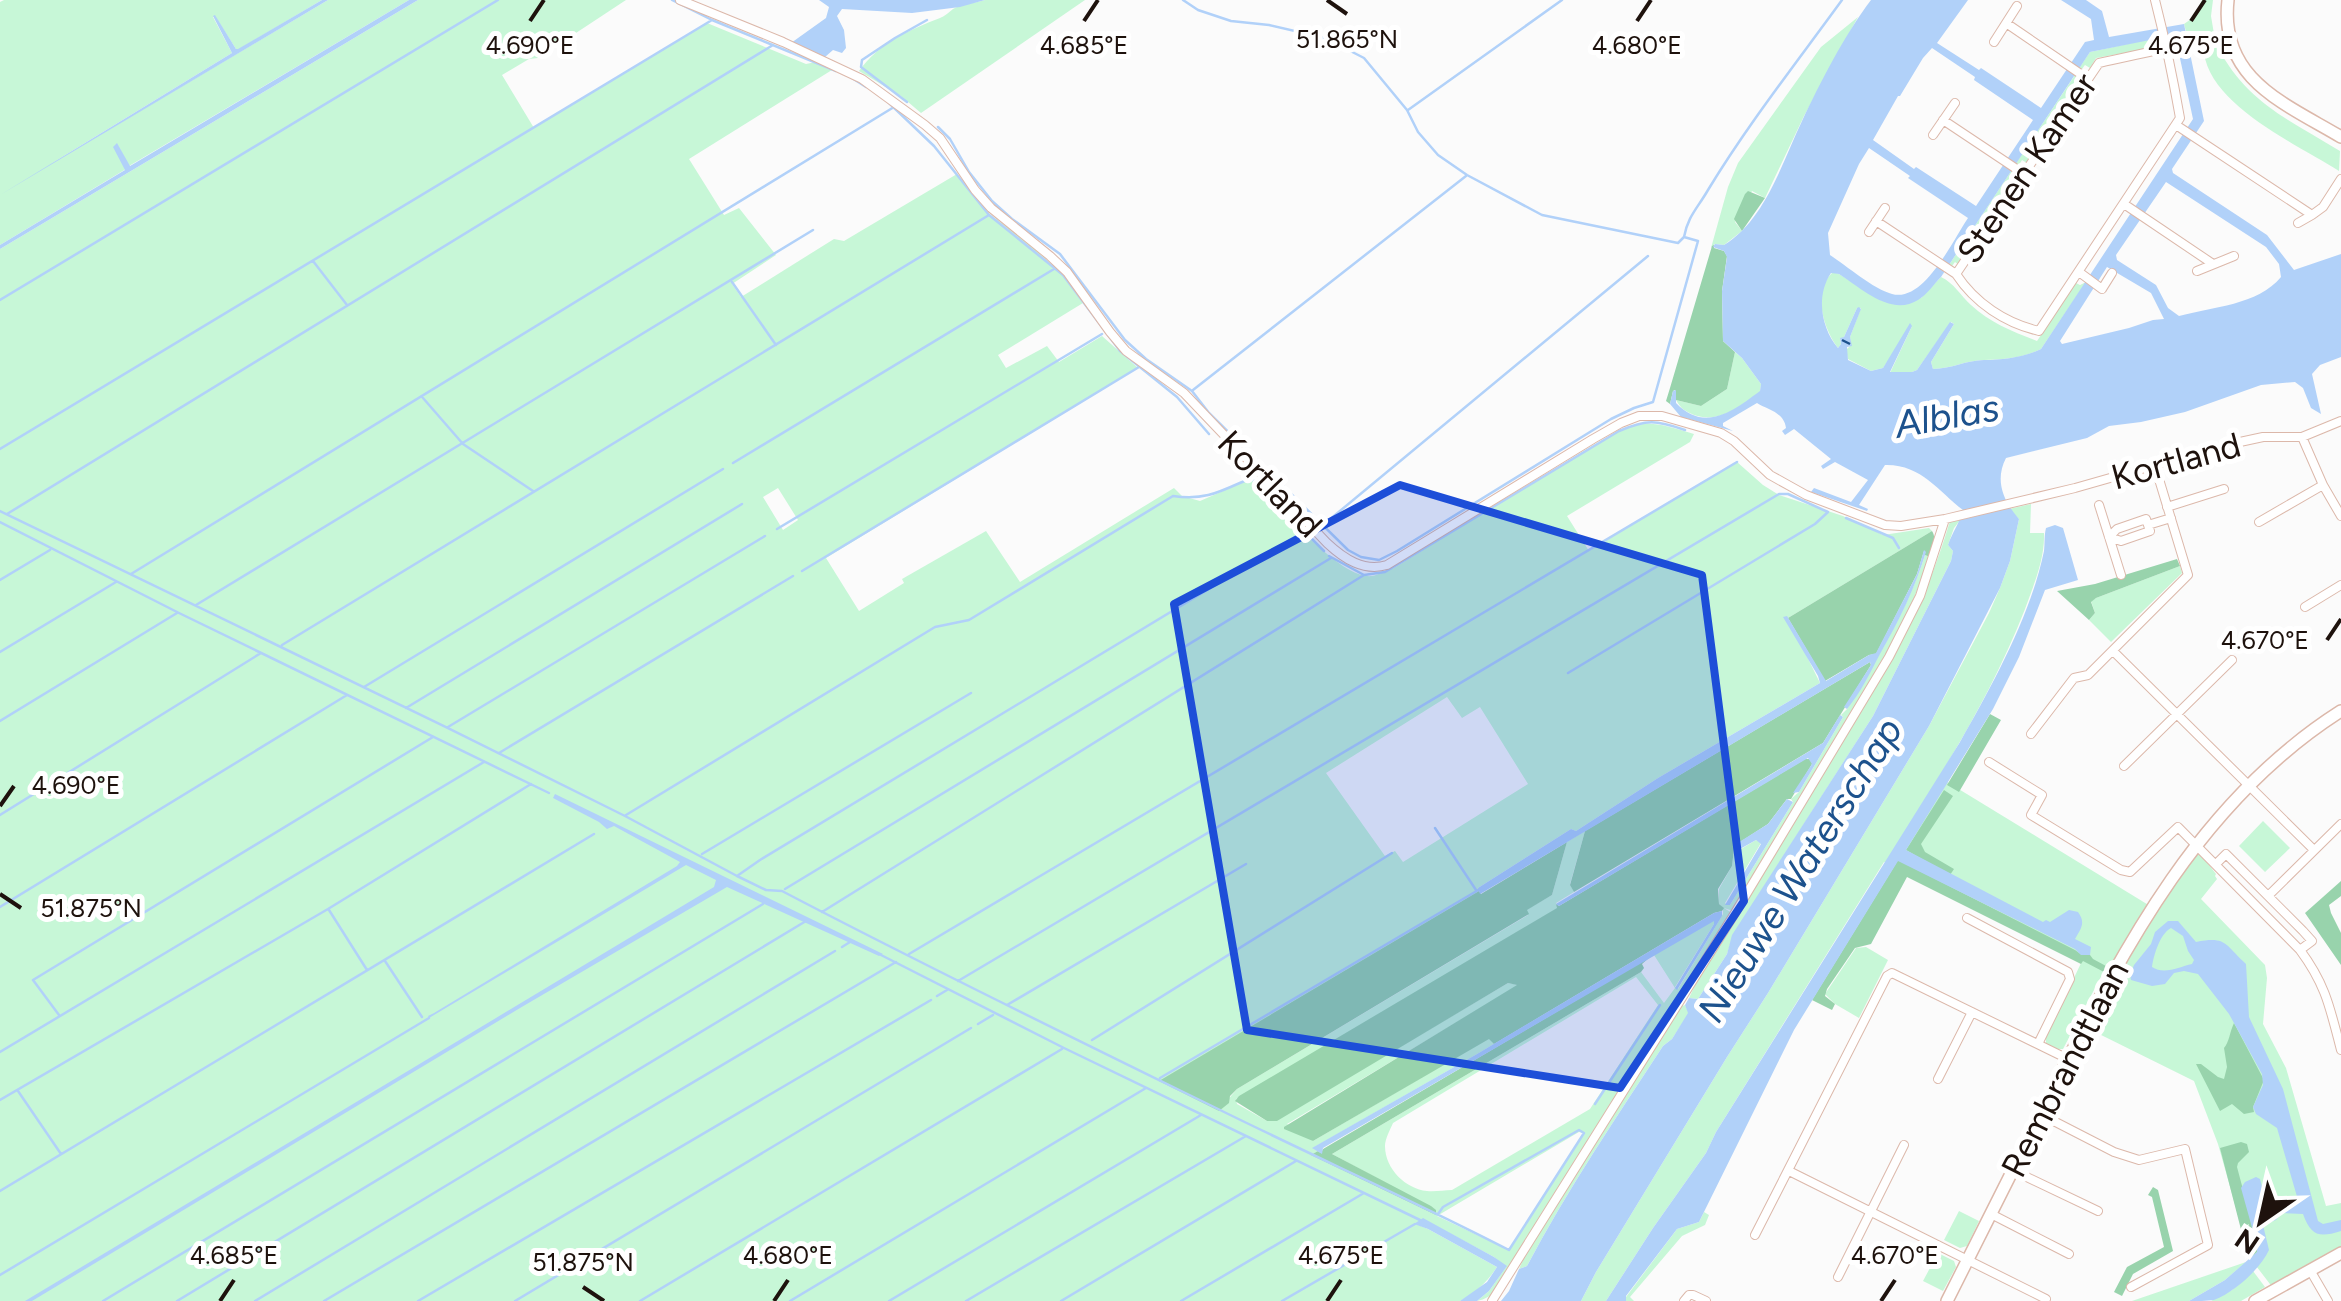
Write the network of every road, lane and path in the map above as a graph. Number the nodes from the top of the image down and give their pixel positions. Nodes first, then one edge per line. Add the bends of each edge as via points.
1 (680, 0) edge
2 (2155, 0) edge
3 (2228, 0) edge
4 (2017, 6) dead end
5 (2006, 24) junction
6 (2228, 37) junction
7 (1994, 42) dead end
8 (2169, 46) junction
9 (2084, 76) junction
10 (1954, 103) dead end
11 (1944, 120) junction
12 (2180, 127) junction
13 (1933, 135) dead end
14 (2341, 137) edge
15 (2020, 171) junction
16 (2341, 179) edge
17 (2128, 206) junction
18 (1885, 208) dead end
19 (2312, 215) junction
20 (1876, 221) junction
21 (2298, 224) dead end
22 (1869, 232) dead end
23 (2234, 256) dead end
24 (2213, 264) junction
25 (2197, 271) dead end
26 (2112, 273) dead end
27 (1956, 274) junction
28 (2080, 274) junction
29 (2341, 421) edge
30 (2302, 437) junction
31 (2155, 466) junction
32 (2323, 485) junction
33 (2224, 489) dead end
34 (2099, 505) dead end
35 (2168, 507) junction
36 (2341, 516) edge
37 (2171, 518) junction
38 (1944, 519) junction
39 (2258, 522) dead end
40 (2109, 538) junction
41 (2120, 574) dead end
42 (2341, 585) edge
43 (2305, 606) dead end
44 (2113, 651) junction
45 (2232, 660) dead end
46 (2341, 710) edge
47 (2177, 716) junction
48 (2031, 734) dead end
49 (1989, 762) dead end
50 (2124, 766) dead end
51 (2248, 787) junction
52 (2341, 824) edge
53 (2196, 845) junction
54 (2313, 849) junction
55 (2216, 864) junction
56 (2268, 896) junction
57 (1966, 918) dead end
58 (2300, 950) junction
59 (1972, 1012) junction
60 (2038, 1044) junction
61 (2341, 1050) edge
62 (2068, 1059) junction
63 (1938, 1079) dead end
64 (2040, 1114) junction
65 (1904, 1145) dead end
66 (2012, 1170) junction
67 (1789, 1171) junction
68 (1871, 1211) junction
69 (2098, 1212) dead end
70 (1991, 1214) junction
71 (1755, 1236) dead end
72 (2341, 1253) edge
73 (2068, 1254) dead end
74 (1968, 1259) junction
75 (2310, 1270) junction
76 (1838, 1277) dead end
77 (2131, 1286) dead end
78 (2046, 1299) edge
79 (1492, 1301) edge
80 (1684, 1301) edge
81 (1705, 1301) edge
82 (1947, 1301) edge
83 (2255, 1301) edge
84 (2328, 1301) edge

1 - 38 street, Kortland via 862,79 926,125 991,208 1067,272 1126,351 1184,393 1350,561 1388,565 1607,430 1649,415 1721,433 1782,484 1886,525
2 - 8 street
3 - 6 street
4 - 5 street
5 - 7 street
5 - 9 street
6 - 8 street, Stenen Kamer
6 - 14 street via 2259,86
8 - 9 street, Stenen Kamer via 2099,63
8 - 12 street
9 - 15 street, Stenen Kamer
10 - 11 street
11 - 13 street
11 - 15 street
12 - 17 street, Stenen Kamer
12 - 19 street
15 - 27 street, Stenen Kamer
16 - 19 street
17 - 24 street
17 - 28 street, Stenen Kamer
18 - 20 street
19 - 21 street
20 - 22 street
20 - 27 street
23 - 24 street
24 - 25 street
26 - 28 street via 2102,288
27 - 28 street, Stenen Kamer via 1998,315 2039,332
29 - 30 street, Kortland
30 - 31 street, Kortland via 2263,437
30 - 32 street
31 - 35 street
31 - 38 street, Kortland
32 - 36 street
32 - 39 street
33 - 35 street
34 - 40 street
35 - 37 street
37 - 40 street via 2148,525 2146,519
37 - 44 street via 2188,575
38 - 79 street via 1920,596 1888,657
40 - 41 street
42 - 43 street
44 - 47 street
44 - 48 street via 2074,678
45 - 47 street
46 - 51 street, Rembrandtlaan
47 - 50 street
47 - 51 street
49 - 53 street via 2042,795 2031,815 2121,870 2130,872 2178,827
51 - 53 street, Rembrandtlaan
51 - 54 street
52 - 54 street
53 - 55 street
53 - 62 street, Rembrandtlaan via 2153,904
54 - 56 street
55 - 56 street via 2226,854
55 - 58 street
56 - 58 street via 2312,940
57 - 60 street via 2068,972
58 - 61 street via 2321,980
59 - 60 street
59 - 63 street
59 - 67 street via 1887,976
60 - 62 street
62 - 64 street, Rembrandtlaan
64 - 66 street, Rembrandtlaan
64 - 77 street via 2139,1160 2185,1149 2208,1245
65 - 68 street
66 - 69 street
66 - 70 street, Rembrandtlaan
67 - 68 street
67 - 71 street
68 - 74 street
68 - 76 street
70 - 73 street
70 - 74 street, Rembrandtlaan
72 - 75 street
74 - 78 street
74 - 82 street, Rembrandtlaan
75 - 83 street
75 - 84 street
80 - 81 street via 1694,1294

